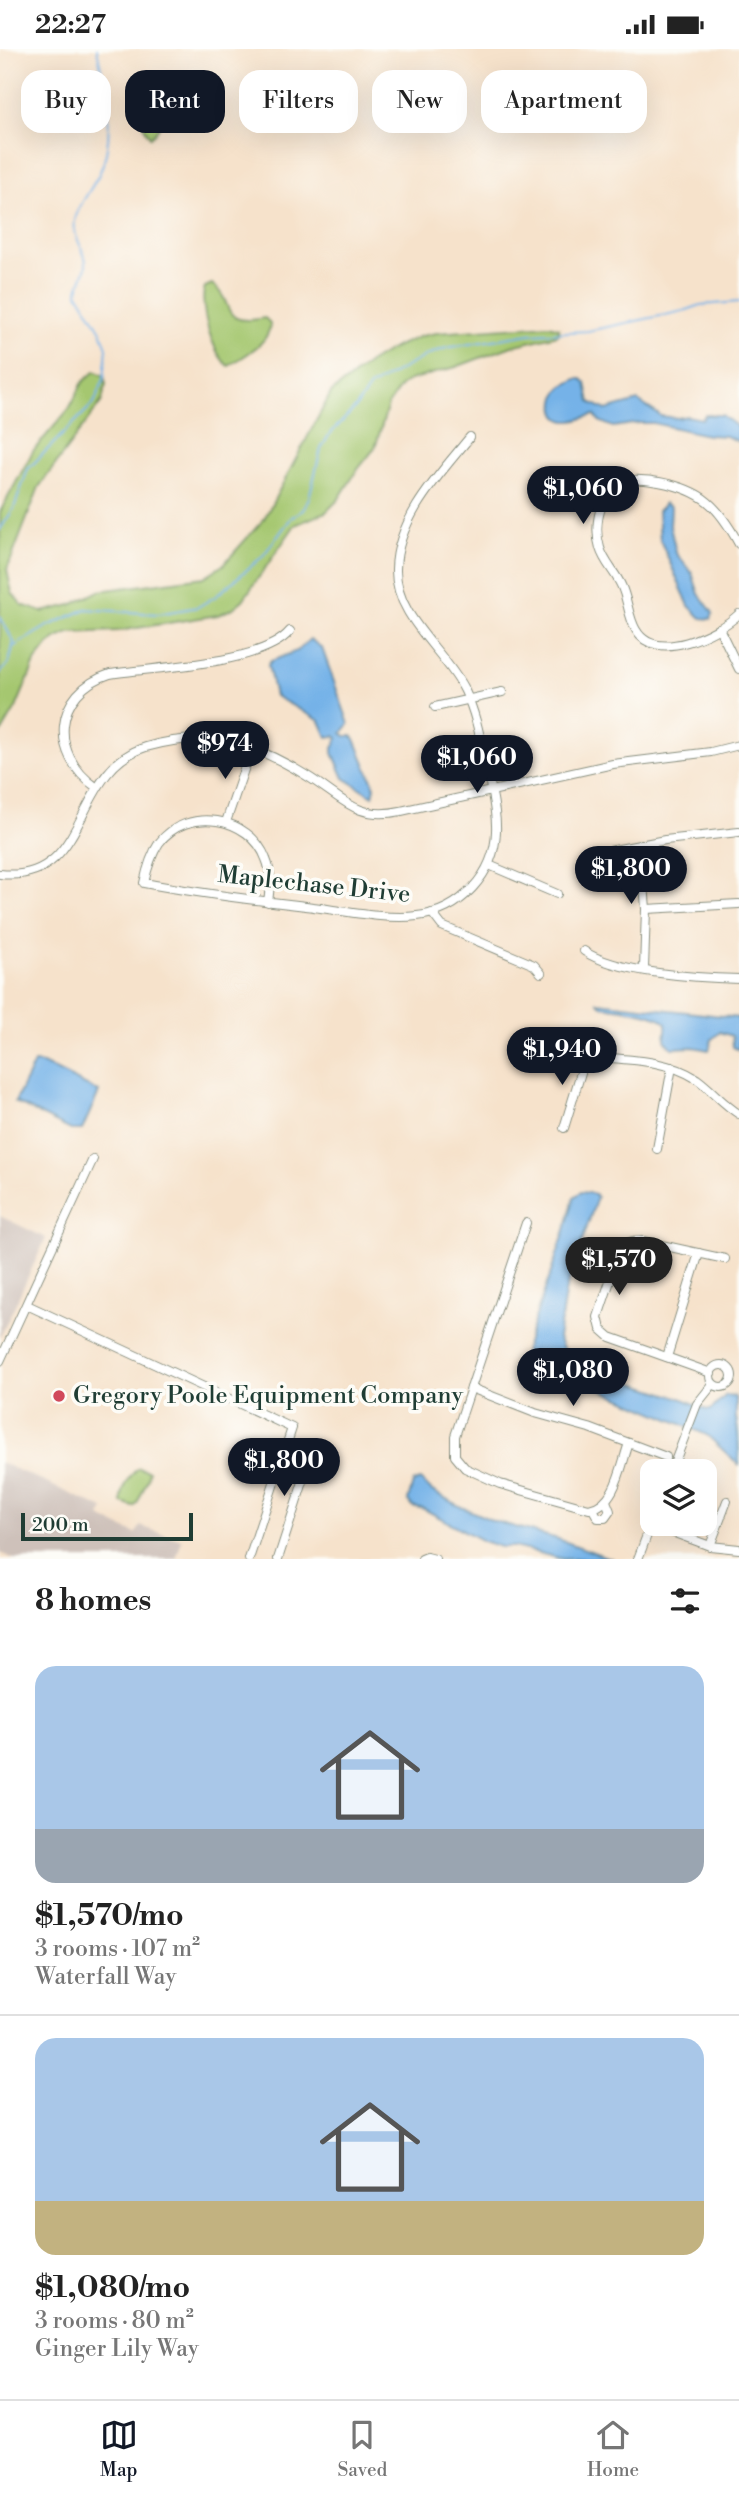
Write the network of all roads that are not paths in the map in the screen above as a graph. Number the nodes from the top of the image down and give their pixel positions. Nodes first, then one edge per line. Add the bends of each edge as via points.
1 (470, 437) dead end
2 (739, 544) edge
3 (739, 614) edge
4 (719, 628) junction
5 (290, 631) dead end
6 (739, 669) edge
7 (502, 692) dead end
8 (468, 699) junction
9 (435, 707) dead end
10 (739, 745) edge
11 (251, 749) junction
12 (96, 786) junction
13 (492, 792) junction
14 (226, 822) junction
15 (739, 832) edge
16 (641, 843) junction
17 (584, 856) dead end
18 (488, 865) junction
19 (0, 874) edge
20 (556, 894) dead end
21 (268, 902) junction
22 (739, 904) edge
23 (646, 909) junction
24 (432, 913) junction
25 (584, 951) dead end
26 (644, 969) junction
27 (541, 974) dead end
28 (739, 979) edge
29 (672, 1067) junction
30 (739, 1114) edge
31 (564, 1128) dead end
32 (657, 1149) dead end
33 (93, 1159) dead end
34 (526, 1223) dead end
35 (699, 1253) junction
36 (725, 1259) dead end
37 (27, 1305) junction
38 (667, 1357) junction
39 (0, 1361) edge
40 (739, 1366) edge
41 (730, 1371) junction
42 (711, 1373) junction
43 (713, 1384) junction
44 (471, 1388) junction
45 (629, 1443) junction
46 (286, 1448) junction
47 (677, 1454) junction
48 (666, 1457) joint
49 (675, 1459) edge
50 (727, 1500) dead end
51 (647, 1536) edge
52 (686, 1536) edge
53 (710, 1546) junction
54 (739, 1549) edge
55 (249, 1559) edge
56 (278, 1559) edge
57 (422, 1559) edge
58 (435, 1559) edge
59 (638, 1559) edge

1 - 8 street, Maplechase Drive via 421,501 402,540 396,567 403,603 455,673
2 - 4 street via 713,506 681,487 639,480 619,484 607,496 599,515 599,545 621,585 640,636 657,646 670,646
3 - 4 street
4 - 6 street
5 - 12 street via 277,642 239,656 110,674 85,687 68,711 64,738 75,768
7 - 8 street
8 - 9 street
8 - 13 street, Maplechase Drive
10 - 13 street via 613,764
11 - 12 street via 210,738 146,747 119,761
11 - 13 street via 304,774 348,806 371,814
11 - 14 street
12 - 19 street via 74,834 55,859 28,873
13 - 18 street, Maplechase Drive via 496,829
14 - 21 street via 247,834 263,852 270,878
14 - 21 street, Maplechase Drive via 199,820 170,833 153,853 144,883
15 - 16 street
16 - 17 street
16 - 23 street
18 - 20 street
18 - 24 street, Maplechase Drive via 471,890
21 - 24 street, Maplechase Drive via 397,916
22 - 23 street
23 - 26 street
24 - 27 street via 442,926 534,965
25 - 26 street via 606,963
26 - 28 street
29 - 30 street via 699,1081
29 - 31 street via 586,1056
29 - 32 street
33 - 37 street
34 - 44 street
35 - 36 street
35 - 38 street
35 - 38 street via 639,1240 627,1243 599,1313 599,1326 607,1335
37 - 39 street
37 - 46 street via 292,1428
38 - 42 street
40 - 41 street
41 - 42 street via 721,1366
41 - 43 street via 732,1379 727,1385
42 - 43 street
43 - 47 street via 697,1404
44 - 45 street
44 - 45 street via 454,1441 455,1456 461,1464 500,1484 593,1509 606,1501
45 - 48 street
46 - 55 street
46 - 56 street via 307,1453 310,1460
47 - 48 street via 671,1452
47 - 49 street
50 - 53 street
51 - 59 street
52 - 53 street
53 - 54 street
57 - 58 street

